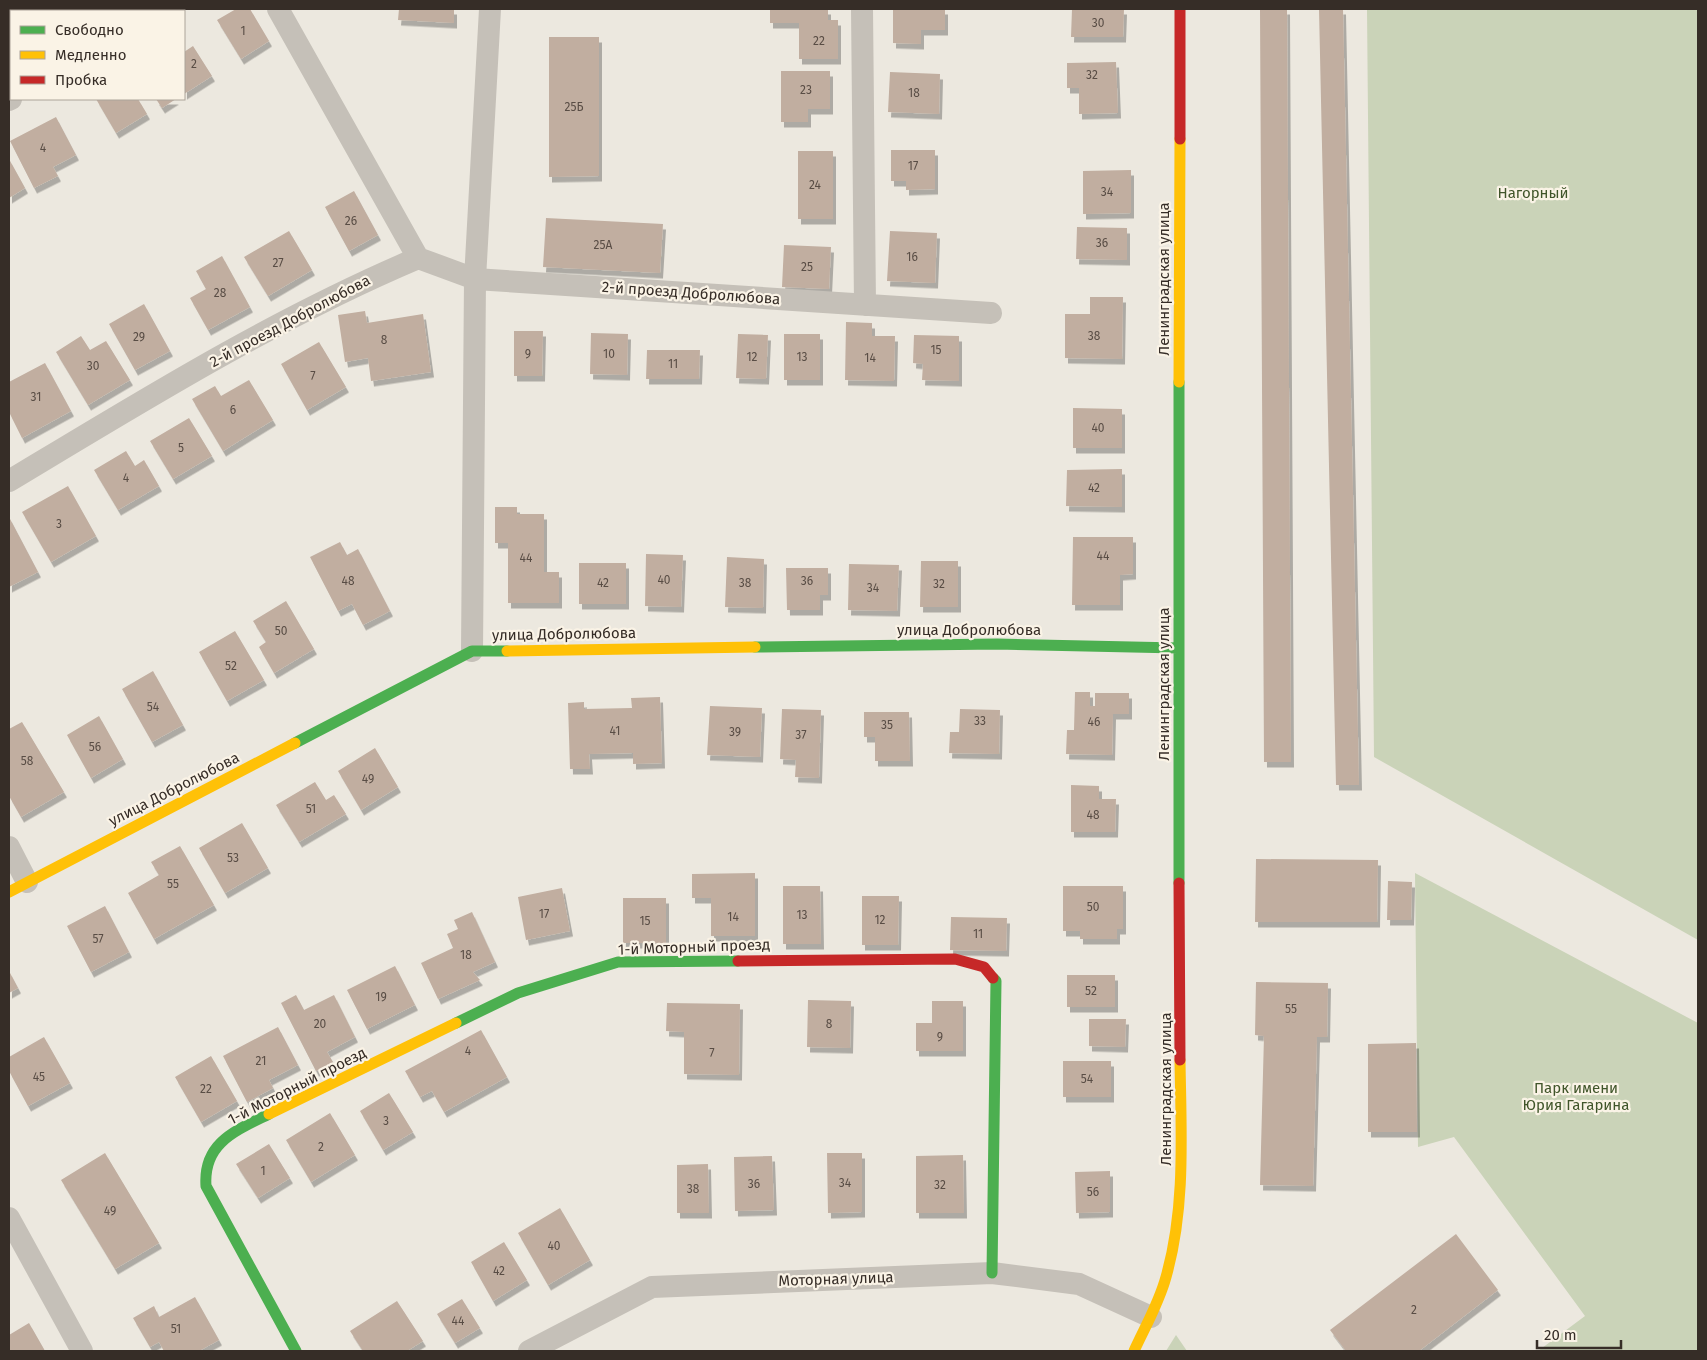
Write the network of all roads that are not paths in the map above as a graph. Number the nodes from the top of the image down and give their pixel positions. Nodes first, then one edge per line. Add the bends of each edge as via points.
1 (278, 9) edge
2 (490, 9) edge
3 (862, 9) edge
4 (1180, 9) edge
5 (418, 258) junction
6 (475, 279) junction
7 (865, 305) junction
8 (991, 313) dead end
9 (9, 481) edge
10 (1178, 648) junction
11 (472, 651) junction
12 (9, 847) edge
13 (18, 887) edge
14 (9, 1218) edge
15 (992, 1273) junction
16 (1151, 1316) junction
17 (82, 1351) edge
18 (296, 1351) edge
19 (529, 1351) edge
20 (1134, 1351) edge

1 - 5 street
2 - 6 street
3 - 7 street
4 - 10 street, Ленинградская улица
5 - 6 street, 2-й проезд Добролюбова
5 - 9 street, 2-й проезд Добролюбова via 350,287 290,318
6 - 7 street, 2-й проезд Добролюбова
6 - 11 street
7 - 8 street, 2-й проезд Добролюбова
10 - 11 street, улица Добролюбова via 997,644
10 - 16 street, Ленинградская улица via 1181,1182 1166,1278
11 - 13 street, улица Добролюбова
12 - 13 street
14 - 17 street
15 - 16 street, Моторная улица via 1079,1284
15 - 18 street, 1-й Моторный проезд via 996,982 984,967 955,959 618,962 518,993 243,1127 211,1151 204,1168 206,1186
15 - 19 street, Моторная улица via 652,1287
16 - 20 street, Ленинградская улица

